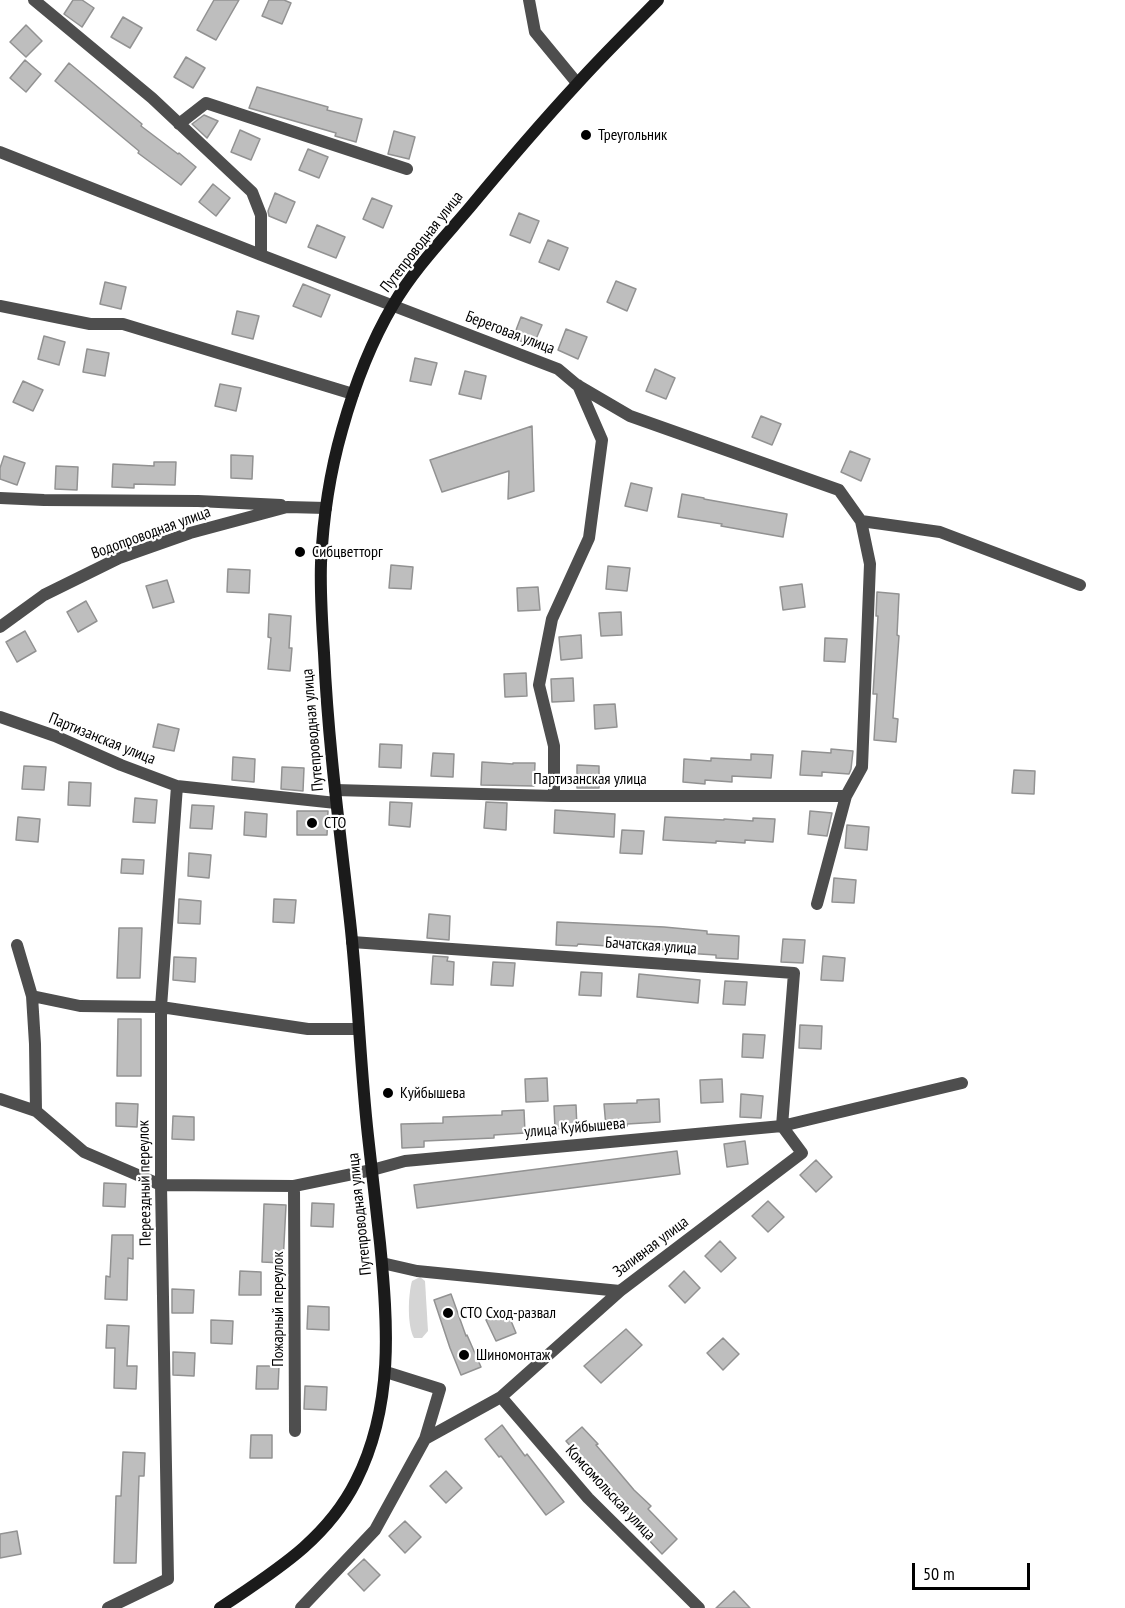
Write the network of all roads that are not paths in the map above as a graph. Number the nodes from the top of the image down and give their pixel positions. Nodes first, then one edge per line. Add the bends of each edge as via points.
1 (34, 0) edge
2 (528, 0) edge
3 (658, 0) edge
4 (577, 83) junction
5 (179, 124) junction
6 (0, 152) edge
7 (408, 169) dead end
8 (261, 255) junction
9 (393, 304) junction
10 (0, 306) edge
11 (578, 385) junction
12 (353, 394) junction
13 (0, 498) edge
14 (322, 508) junction
15 (861, 521) junction
16 (1080, 585) dead end
17 (0, 627) edge
18 (0, 717) edge
19 (177, 786) junction
20 (335, 796) junction
21 (554, 796) junction
22 (846, 796) junction
23 (817, 904) dead end
24 (352, 942) junction
25 (17, 945) dead end
26 (32, 996) junction
27 (161, 1007) junction
28 (359, 1029) junction
29 (962, 1083) dead end
30 (0, 1099) edge
31 (36, 1111) junction
32 (782, 1126) junction
33 (372, 1170) junction
34 (161, 1185) junction
35 (294, 1186) junction
36 (382, 1263) junction
37 (620, 1291) junction
38 (386, 1372) junction
39 (501, 1398) junction
40 (295, 1431) dead end
41 (424, 1439) junction
42 (108, 1608) edge
43 (220, 1608) edge
44 (301, 1608) edge
45 (699, 1608) edge

1 - 5 street
2 - 4 street via 535,32
3 - 4 main road, Путепроводная улица
4 - 9 main road, Путепроводная улица via 432,252
5 - 7 street via 206,102
5 - 8 street via 252,192 261,215
6 - 8 street, Береговая улица
8 - 9 street, Береговая улица
9 - 11 street, Береговая улица via 558,369
9 - 12 main road, Путепроводная улица
10 - 12 street via 90,324 123,324
11 - 15 street, Береговая улица via 630,416 839,490
11 - 21 street via 602,440 589,538 552,619 539,685 554,746
12 - 14 main road, Путепроводная улица
13 - 14 street via 198,501
14 - 17 street, Водопроводная улица via 287,507 190,533 119,558 44,595
14 - 20 main road, Путепроводная улица via 322,611
15 - 16 street via 940,532
15 - 22 street via 870,564 862,767
18 - 19 street, Партизанская улица
19 - 20 street, Партизанская улица
19 - 27 street, Переездный переулок
20 - 21 street, Партизанская улица
20 - 24 main road, Путепроводная улица
21 - 22 street, Партизанская улица
22 - 23 street
24 - 28 main road, Путепроводная улица
24 - 32 street, Бачатская улица via 794,973
25 - 26 street
26 - 27 street via 80,1006
26 - 31 street
27 - 28 street via 308,1029
27 - 34 street, Переездный переулок
28 - 33 main road, Путепроводная улица
29 - 32 street, улица Куйбышева
30 - 31 street
31 - 34 street via 84,1152
32 - 33 street, улица Куйбышева via 405,1161
32 - 37 street, Заливная улица via 802,1153
33 - 35 street, улица Куйбышева
33 - 36 main road, Путепроводная улица
34 - 35 street, улица Куйбышева
34 - 42 street, Переездный переулок via 168,1579
35 - 40 street, Пожарный переулок
36 - 37 street via 417,1272
36 - 38 main road, Путепроводная улица
37 - 39 street, Заливная улица
38 - 41 street via 440,1389
38 - 43 main road, Путепроводная улица via 375,1432 355,1483 341,1506 300,1552
39 - 41 street, Заливная улица
39 - 45 street, Комсомольская улица via 588,1498
41 - 44 street via 375,1530

